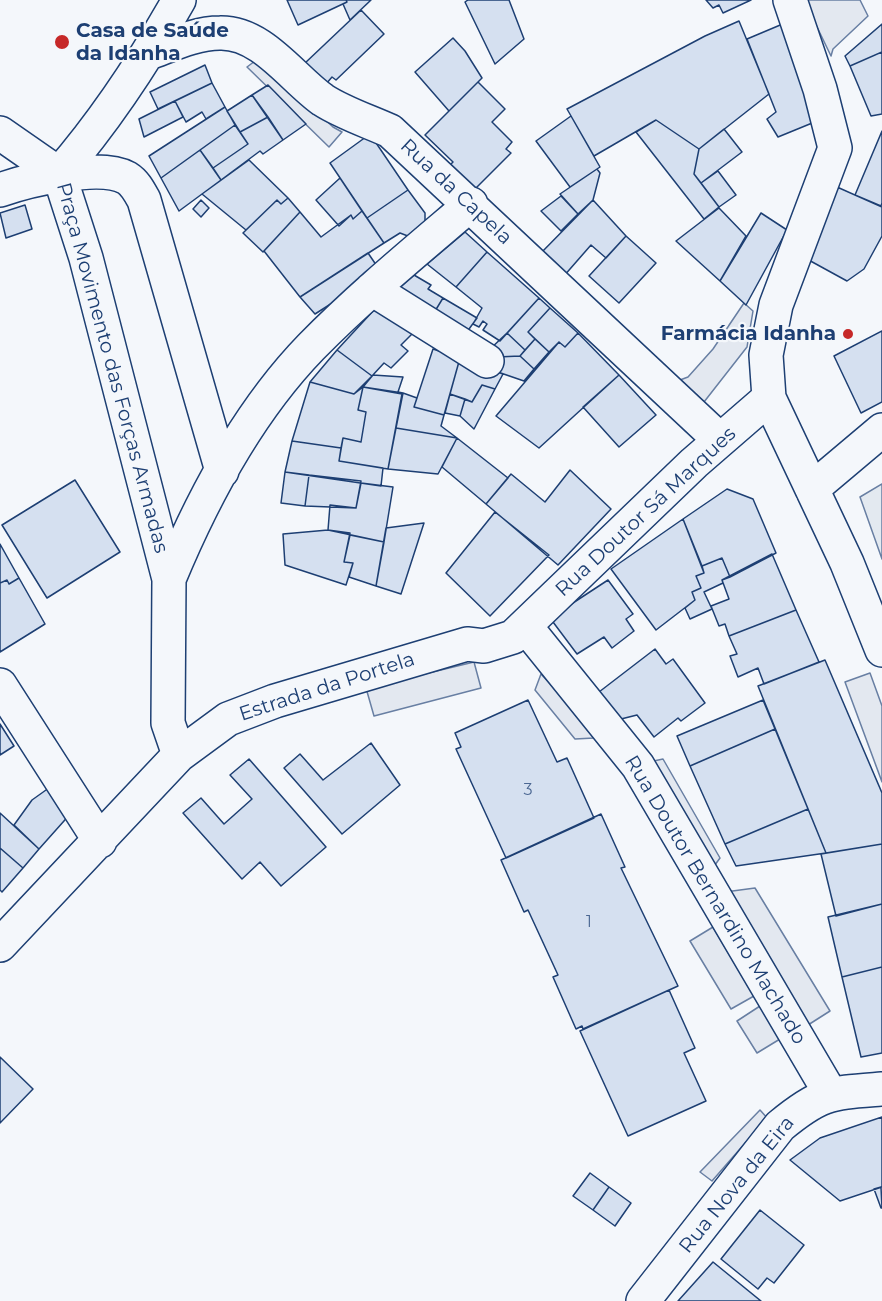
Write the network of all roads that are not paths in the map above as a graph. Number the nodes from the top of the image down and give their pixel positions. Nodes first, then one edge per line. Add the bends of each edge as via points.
1 (179, 0) edge
2 (790, 0) edge
3 (149, 53) junction
4 (0, 133) edge
5 (59, 174) junction
6 (0, 190) edge
7 (471, 204) junction
8 (372, 289) junction
9 (487, 361) dead end
10 (769, 398) junction
11 (882, 430) edge
12 (720, 440) junction
13 (222, 471) junction
14 (812, 489) junction
15 (169, 579) junction
16 (526, 627) junction
17 (882, 650) edge
18 (0, 685) edge
19 (179, 755) junction
20 (100, 841) junction
21 (0, 945) edge
22 (882, 1089) edge
23 (830, 1093) junction
24 (643, 1301) edge

1 - 3 street
2 - 10 street via 835,148 776,305 766,355
3 - 5 street via 97,130
3 - 7 street, Rua da Capela via 200,36 222,33 247,39 324,100 390,131
4 - 5 street
5 - 6 street
5 - 13 street, Praça Movimento das Forças Armadas via 125,177 144,200
5 - 15 street, Praça Movimento das Forças Armadas via 86,258
7 - 8 street, Praça Movimento das Forças Armadas
7 - 12 street, Rua da Capela
8 - 9 street
8 - 13 street, Praça Movimento das Forças Armadas via 309,348 261,408
10 - 12 street, Rua Doutor Sá Marques
10 - 14 street
11 - 14 street
12 - 16 street, Rua Doutor Sá Marques
13 - 15 street, Praça Movimento das Forças Armadas via 191,526
14 - 17 street
15 - 19 street, Praça Movimento das Forças Armadas via 168,723
16 - 19 street, Estrada da Portela via 513,637 484,646 467,644 275,701 228,719
16 - 23 street, Rua Doutor Bernardino Machado via 638,766
18 - 20 street
19 - 20 street, Estrada da Portela
20 - 21 street, Estrada da Portela
22 - 23 street, Rua Nova da Eira
23 - 24 street, Rua Nova da Eira via 803,1107 780,1126

